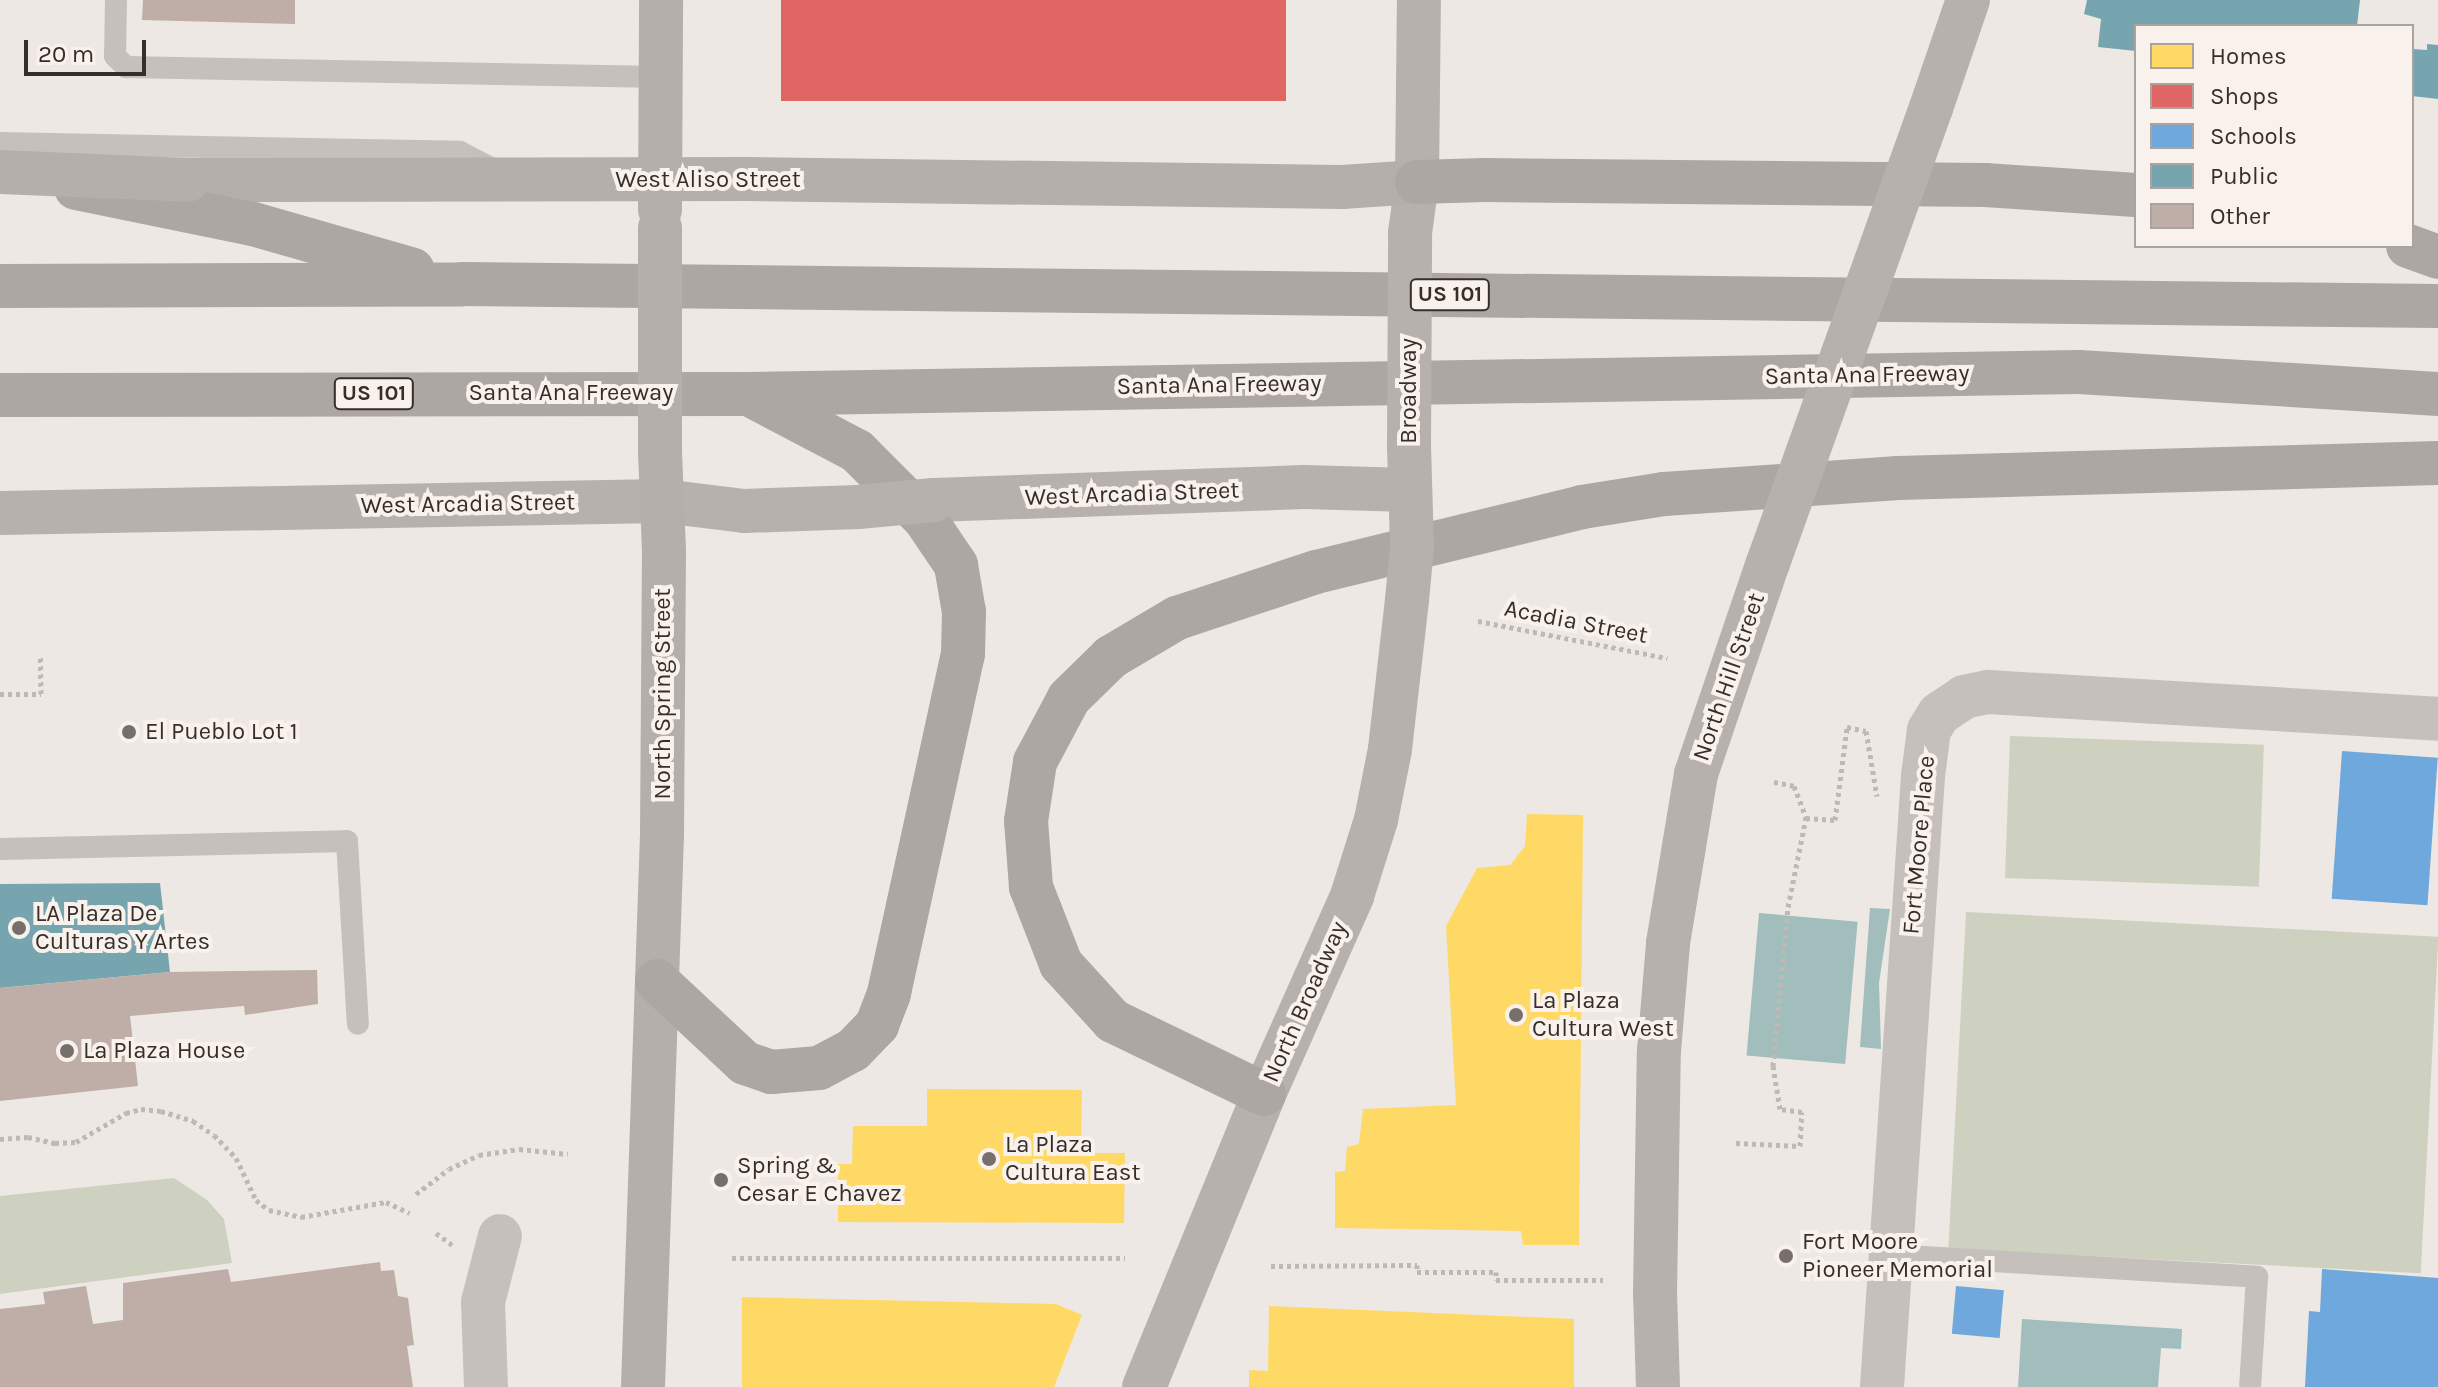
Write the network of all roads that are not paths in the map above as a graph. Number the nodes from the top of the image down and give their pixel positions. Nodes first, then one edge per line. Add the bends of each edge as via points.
1 (116, 0) edge
2 (661, 0) edge
3 (1419, 0) edge
4 (1968, 0) edge
5 (661, 77) junction
6 (0, 143) edge
7 (0, 158) edge
8 (0, 172) edge
9 (508, 178) junction
10 (661, 180) junction
11 (1417, 182) junction
12 (2134, 195) edge
13 (2413, 248) edge
14 (2438, 257) edge
15 (462, 284) junction
16 (0, 286) edge
17 (2438, 306) edge
18 (749, 394) junction
19 (2438, 394) edge
20 (0, 395) edge
21 (2438, 463) edge
22 (1409, 490) junction
23 (663, 501) junction
24 (0, 513) edge
25 (1407, 600) joint
26 (2438, 719) edge
27 (0, 849) edge
28 (657, 981) junction
29 (358, 1024) dead end
30 (1264, 1094) junction
31 (500, 1236) dead end
32 (1890, 1255) junction
33 (486, 1387) edge
34 (643, 1387) edge
35 (1144, 1387) edge
36 (1658, 1387) edge
37 (1882, 1387) edge
38 (2250, 1387) edge

1 - 5 lane via 115,56 126,67
2 - 5 main road, North Spring Street
3 - 11 main road
4 - 36 main road, North Hill Street, bridge via 1696,774 1668,943 1658,1065
5 - 10 main road, North Spring Street
6 - 9 lane via 460,152
7 - 15 highway via 66,186 253,224
8 - 9 main road, West Aliso Street, bridge via 188,180
9 - 10 main road, West Aliso Street
10 - 11 main road, West Aliso Street via 1342,187
10 - 23 main road, North Spring Street, bridge
11 - 12 highway via 2000,185
11 - 22 main road, Broadway, bridge via 1410,233
13 - 14 highway
15 - 16 highway, US 101
15 - 17 highway, US 101
18 - 19 highway, Santa Ana Freeway / US 101 via 2079,372
18 - 20 highway, Santa Ana Freeway / US 101
18 - 28 highway via 857,451 925,519 956,565 964,612 963,654 889,993 877,1025 853,1050 819,1068 771,1072 745,1063
21 - 30 highway via 1898,478 1664,494 1582,507 1316,572 1177,618 1111,657 1069,698 1035,762 1026,821 1031,887 1061,964 1113,1021
22 - 23 main road, West Arcadia Street, bridge via 1318,488 744,511
22 - 25 main road, Broadway, bridge via 1412,547
23 - 24 main road, West Arcadia Street
23 - 28 main road, North Spring Street
25 - 30 main road, North Broadway via 1400,685 1376,820 1352,896
26 - 32 street, Fort Moore Place via 1988,692 1964,697 1939,714 1929,730 1923,776
27 - 29 lane via 347,841
28 - 34 main road, North Spring Street
30 - 35 main road, North Broadway
31 - 33 street via 483,1302
32 - 37 street, Fort Moore Place
32 - 38 lane via 2257,1277

